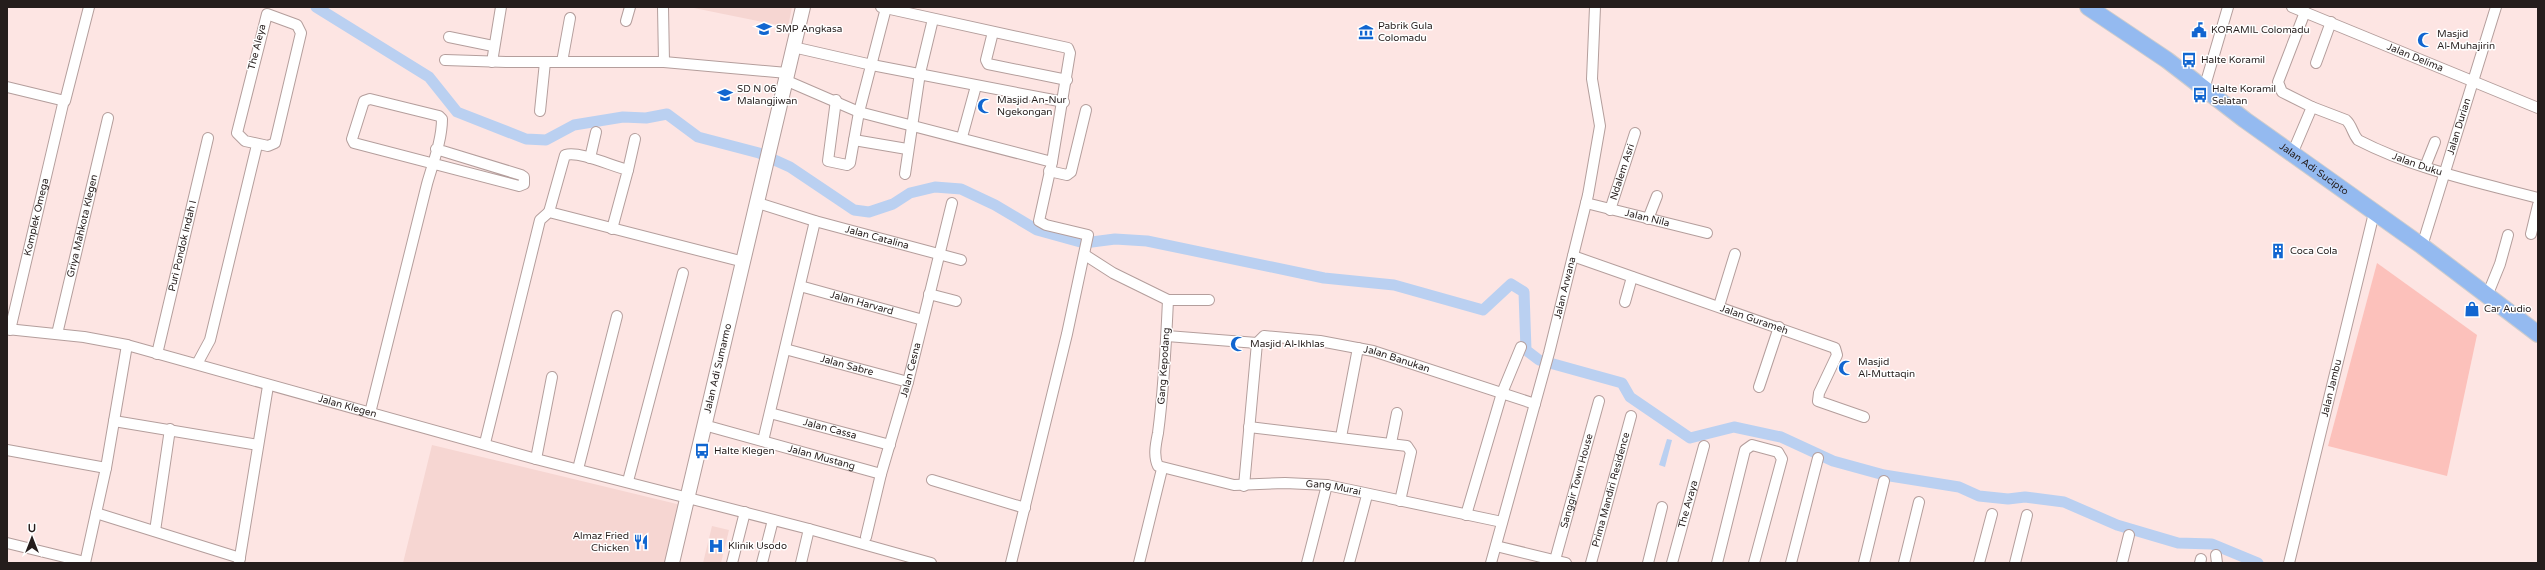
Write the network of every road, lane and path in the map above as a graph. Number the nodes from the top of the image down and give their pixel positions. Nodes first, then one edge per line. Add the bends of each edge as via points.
1 (89, 7) edge
2 (630, 7) edge
3 (663, 7) edge
4 (803, 7) edge
5 (1595, 7) edge
6 (2088, 7) edge
7 (2228, 7) edge
8 (2292, 7) edge
9 (2496, 7) edge
10 (498, 8) edge
11 (883, 8) edge
12 (2305, 12) junction
13 (570, 18) dead end
14 (933, 19) junction
15 (626, 22) dead end
16 (2331, 22) junction
17 (993, 32) junction
18 (449, 38) dead end
19 (493, 46) junction
20 (793, 47) junction
21 (445, 60) dead end
22 (492, 62) junction
23 (545, 62) junction
24 (562, 62) junction
25 (664, 62) junction
26 (2316, 63) dead end
27 (872, 65) junction
28 (920, 73) junction
29 (786, 76) junction
30 (1067, 80) junction
31 (2474, 81) junction
32 (976, 86) junction
33 (7, 87) edge
34 (2204, 89) junction
35 (836, 100) junction
36 (1064, 102) junction
37 (63, 104) dead end
38 (2312, 107) junction
39 (2538, 108) edge
40 (1086, 110) dead end
41 (540, 111) dead end
42 (859, 112) junction
43 (108, 118) dead end
44 (911, 125) junction
45 (596, 132) dead end
46 (1636, 133) dead end
47 (962, 137) junction
48 (208, 138) dead end
49 (635, 139) dead end
50 (854, 140) junction
51 (2435, 142) dead end
52 (257, 144) junction
53 (436, 149) junction
54 (907, 149) junction
55 (2292, 154) junction
56 (590, 158) junction
57 (433, 164) junction
58 (1051, 166) junction
59 (2425, 167) junction
60 (628, 170) junction
61 (905, 174) dead end
62 (2445, 174) junction
63 (1657, 196) dead end
64 (2538, 198) edge
65 (952, 203) dead end
66 (758, 204) junction
67 (1586, 204) junction
68 (2538, 205) edge
69 (1610, 210) junction
70 (549, 212) junction
71 (2374, 213) junction
72 (1648, 219) junction
73 (815, 221) junction
74 (612, 229) junction
75 (1707, 233) dead end
76 (2531, 234) dead end
77 (2508, 235) dead end
78 (2422, 246) junction
79 (1086, 253) junction
80 (938, 254) junction
81 (1735, 254) dead end
82 (1573, 256) junction
83 (961, 260) dead end
84 (744, 262) junction
85 (683, 273) dead end
86 (1632, 277) junction
87 (800, 286) junction
88 (929, 294) junction
89 (2487, 296) junction
90 (1168, 300) junction
91 (1209, 300) dead end
92 (956, 301) dead end
93 (1625, 302) dead end
94 (1719, 306) junction
95 (617, 316) dead end
96 (924, 320) junction
97 (1779, 327) junction
98 (9, 329) edge
99 (57, 334) junction
100 (2538, 334) edge
101 (1167, 336) junction
102 (1257, 342) junction
103 (127, 345) junction
104 (1521, 347) dead end
105 (1358, 348) junction
106 (785, 349) junction
107 (157, 354) junction
108 (197, 364) junction
109 (552, 376) dead end
110 (908, 382) junction
111 (268, 386) junction
112 (1759, 388) dead end
113 (1502, 393) junction
114 (1599, 401) dead end
115 (1534, 404) junction
116 (370, 413) junction
117 (770, 413) junction
118 (1397, 413) dead end
119 (1631, 416) dead end
120 (1864, 417) dead end
121 (114, 421) junction
122 (704, 425) junction
123 (1249, 427) junction
124 (170, 429) junction
125 (1341, 437) junction
126 (763, 441) junction
127 (485, 443) junction
128 (1391, 443) junction
129 (258, 445) junction
130 (890, 445) junction
131 (1704, 446) dead end
132 (7, 450) edge
133 (536, 458) junction
134 (1818, 458) dead end
135 (106, 468) junction
136 (578, 469) junction
137 (1162, 469) junction
138 (882, 474) junction
139 (932, 480) dead end
140 (628, 481) junction
141 (1884, 481) dead end
142 (1327, 485) junction
143 (1244, 486) junction
144 (686, 497) junction
145 (1366, 499) dead end
146 (1400, 501) junction
147 (1919, 502) dead end
148 (1662, 507) dead end
149 (1025, 508) junction
150 (745, 512) junction
151 (96, 513) junction
152 (1992, 514) dead end
153 (1466, 515) junction
154 (2027, 515) dead end
155 (773, 520) junction
156 (1502, 522) junction
157 (809, 529) junction
158 (155, 531) junction
159 (2129, 535) dead end
160 (866, 537) dead end
161 (7, 544) edge
162 (1496, 546) junction
163 (906, 560) edge
164 (1555, 560) junction
165 (240, 561) edge
166 (2289, 562) edge
167 (85, 563) edge
168 (672, 563) edge
169 (732, 563) edge
170 (762, 563) edge
171 (801, 563) edge
172 (930, 563) edge
173 (1011, 563) edge
174 (1140, 563) edge
175 (1307, 563) edge
176 (1349, 563) edge
177 (1491, 563) edge
178 (1566, 563) edge
179 (1591, 563) edge
180 (1648, 563) edge
181 (1672, 563) edge
182 (1717, 563) edge
183 (1754, 563) edge
184 (1790, 563) edge
185 (1864, 563) edge
186 (1904, 563) edge
187 (1979, 563) edge
188 (2015, 563) edge
189 (2122, 563) edge

1 - 33 street via 66,101
2 - 15 street
3 - 25 street
4 - 20 main road, Jalan Adi Sumarmo
5 - 67 street, Jalan Arwana via 1592,71 1600,126
6 - 34 highway, Jalan Adi Sucipto via 2167,60
7 - 34 street
8 - 12 street, Jalan Delima
9 - 31 street, Jalan Durian
10 - 19 street
11 - 14 street
11 - 27 street
12 - 16 street, Jalan Delima
12 - 38 street, Jalan Duku via 2278,82 2282,92
13 - 24 street
14 - 17 street
14 - 28 street
16 - 26 street
16 - 31 street, Jalan Delima
17 - 30 street via 1068,48 1070,53
17 - 30 street via 986,60 988,64
18 - 19 street
19 - 22 street
20 - 27 street
20 - 29 main road, Jalan Adi Sumarmo
21 - 22 street
22 - 23 street
23 - 24 street
23 - 41 street
24 - 25 street
25 - 29 street
27 - 28 street
27 - 42 street
28 - 32 street
28 - 44 street
29 - 35 street
29 - 66 main road, Jalan Adi Sumarmo
30 - 36 street
31 - 39 street, Jalan Delima
31 - 62 street, Jalan Durian
32 - 36 street
32 - 47 street
34 - 55 highway, Jalan Adi Sucipto
35 - 42 street
35 - 50 street via 829,163 849,164
36 - 58 street
37 - 98 street, Komplek Omega
38 - 55 street
38 - 59 street, Jalan Duku via 2346,120 2358,140
40 - 58 street via 1071,172 1068,174
42 - 44 street
42 - 50 street
43 - 99 street, Griya Mahkota Klegen
44 - 47 street
44 - 54 street
45 - 56 street
46 - 69 street, Ndalem Asri
47 - 58 street
48 - 107 street, Puri Pondok Indah I
49 - 60 street
50 - 54 street
51 - 59 street
52 - 52 street, The Aleya via 268,146 275,143 301,33 297,25 271,14 264,18 237,128 239,137
52 - 108 street via 210,340
53 - 57 street
53 - 57 street via 521,175 524,177 524,184 519,186
53 - 57 street via 442,123 439,116 370,99 364,101 352,139 354,143
54 - 61 street
55 - 71 highway, Jalan Adi Sucipto
56 - 60 street
56 - 70 street via 565,155
57 - 116 street
58 - 79 street via 1039,221 1089,236
59 - 62 street, Jalan Duku
60 - 74 street
62 - 64 street, Jalan Duku
62 - 78 street, Jalan Durian
63 - 72 street
65 - 80 street, Jalan Cesna
66 - 73 street, Jalan Catalina
66 - 84 main road, Jalan Adi Sumarmo
67 - 69 street, Jalan Nila
67 - 82 street, Jalan Arwana
68 - 76 street
69 - 72 street, Jalan Nila
70 - 74 street
70 - 127 street via 540,220
71 - 78 highway, Jalan Adi Sucipto
71 - 166 street, Jalan Jambu
72 - 75 street, Jalan Nila
73 - 80 street, Jalan Catalina
73 - 87 street
74 - 84 street
77 - 89 street
78 - 89 highway, Jalan Adi Sucipto
79 - 90 street via 1113,273
79 - 149 street
80 - 83 street, Jalan Catalina
80 - 88 street, Jalan Cesna
81 - 94 street
82 - 86 street, Jalan Gurameh
82 - 115 street, Jalan Arwana
84 - 122 main road, Jalan Adi Sumarmo
85 - 140 street
86 - 93 street
86 - 94 street, Jalan Gurameh
87 - 96 street, Jalan Harvard
87 - 106 street
88 - 92 street
88 - 96 street, Jalan Cesna
89 - 100 highway, Jalan Adi Sucipto
90 - 91 street
90 - 101 street, Gang Kepodang
94 - 97 street, Jalan Gurameh
95 - 136 street
96 - 110 street, Jalan Cesna
97 - 112 street
97 - 120 street, Jalan Gurameh via 1835,348 1837,355 1819,393 1818,402
98 - 99 street, Jalan Klegen
99 - 103 street, Jalan Klegen
101 - 102 street
101 - 137 street, Gang Kepodang via 1166,376 1156,447 1156,461
102 - 105 street, Jalan Banukan via 1264,336 1320,340
102 - 123 street
103 - 107 street, Jalan Klegen
103 - 121 street
104 - 113 street
105 - 113 street, Jalan Banukan
105 - 125 street
106 - 110 street, Jalan Sabre
106 - 117 street
107 - 108 street, Jalan Klegen
108 - 111 street, Jalan Klegen
109 - 133 street
110 - 130 street, Jalan Cesna
111 - 116 street, Jalan Klegen
111 - 129 street
113 - 115 street, Jalan Banukan
113 - 153 street
114 - 164 street, Sanggir Town House
115 - 156 street, Jalan Arwana
116 - 127 street, Jalan Klegen
117 - 126 street
117 - 130 street, Jalan Cassa
118 - 128 street
119 - 179 street, Prima Mandiri Residence
121 - 124 street
121 - 135 street
122 - 126 street, Jalan Mustang
122 - 144 main road, Jalan Adi Sumarmo
123 - 125 street
123 - 143 street
124 - 129 street
124 - 158 street
125 - 128 street
126 - 138 street, Jalan Mustang
127 - 133 street, Jalan Klegen
128 - 146 street via 1407,446 1411,452
129 - 165 street
130 - 138 street, Jalan Cesna
131 - 181 street, The Avaya
132 - 135 street
133 - 136 street, Jalan Klegen
134 - 184 street
135 - 151 street
136 - 140 street, Jalan Klegen
137 - 143 street, Gang Murai
137 - 174 street
138 - 160 street, Jalan Cesna
139 - 149 street
140 - 144 street, Jalan Klegen
141 - 185 street
142 - 143 street, Gang Murai via 1285,483
142 - 146 street, Gang Murai
142 - 175 street
144 - 150 street, Jalan Klegen
144 - 168 main road, Jalan Adi Sumarmo
145 - 176 street
146 - 153 street, Gang Murai
147 - 186 street
148 - 180 street
149 - 173 street
150 - 155 street, Jalan Klegen
150 - 169 street
151 - 158 street
151 - 167 street
152 - 187 street
153 - 156 street, Gang Murai
154 - 188 street
155 - 157 street, Jalan Klegen
155 - 170 street
156 - 162 street, Jalan Arwana
157 - 163 street, Jalan Klegen
157 - 171 street
158 - 165 street
159 - 189 street
161 - 167 street
162 - 164 street
162 - 177 street, Jalan Arwana
163 - 172 street, Jalan Klegen
164 - 178 street
182 - 183 street via 1745,450 1752,445 1778,452 1782,459

